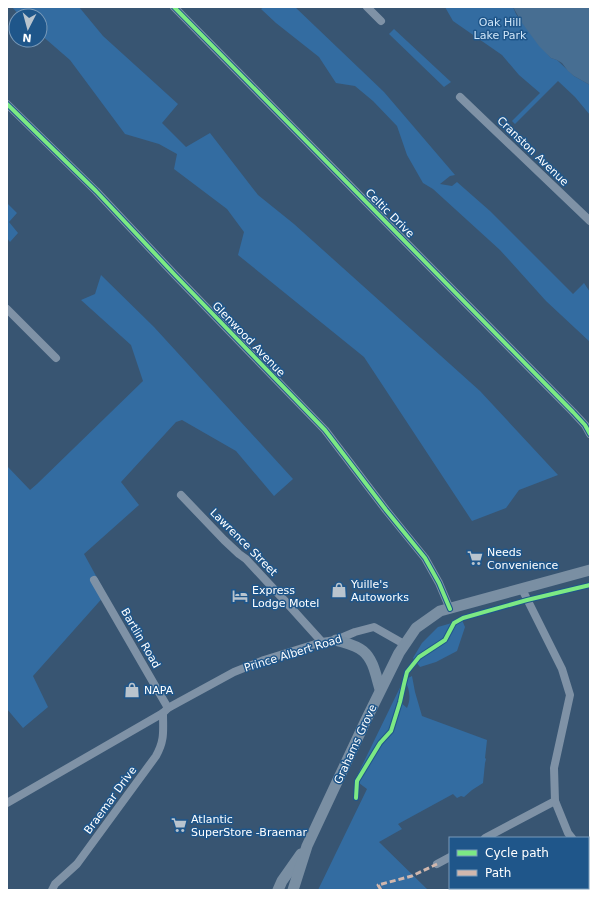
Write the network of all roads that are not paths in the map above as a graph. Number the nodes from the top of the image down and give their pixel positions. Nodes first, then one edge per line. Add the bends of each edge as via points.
1 (174, 7) edge
2 (367, 7) edge
3 (381, 21) dead end
4 (460, 97) dead end
5 (7, 104) edge
6 (590, 221) edge
7 (7, 308) edge
8 (56, 358) dead end
9 (590, 434) edge
10 (181, 494) dead end
11 (590, 570) edge
12 (94, 580) dead end
13 (522, 588) junction
14 (450, 609) junction
15 (336, 640) junction
16 (322, 642) junction
17 (404, 644) junction
18 (380, 689) junction
19 (166, 710) junction
20 (555, 801) junction
21 (7, 803) edge
22 (487, 837) edge
23 (571, 837) edge
24 (307, 846) junction
25 (449, 858) edge
26 (437, 864) dead end
27 (52, 890) edge
28 (278, 890) edge
29 (293, 890) edge

1 - 9 street, Celtic Drive via 568,406
2 - 3 street
4 - 6 street, Cranston Avenue
5 - 14 street, Glenwood Avenue via 96,191 325,430 426,558
7 - 8 street
10 - 16 street, Lawrence Street via 224,540 246,559
11 - 13 main road
12 - 19 street, Bartlin Road
13 - 14 main road
13 - 20 street via 562,669 570,695 554,768
14 - 17 main road via 440,611 416,628
15 - 16 street, Prince Albert Road
15 - 17 street, Prince Albert Road via 374,627
15 - 18 main road via 363,651 369,658
16 - 19 street, Prince Albert Road via 234,672
17 - 18 main road, Grahams Grove
18 - 24 main road, Grahams Grove
19 - 21 street, Prince Albert Road
19 - 27 street, Braemar Drive via 161,745 156,756 77,864
20 - 22 street
20 - 23 street
24 - 28 main road, Grahams Grove
24 - 29 main road, Grahams Grove
25 - 26 street

